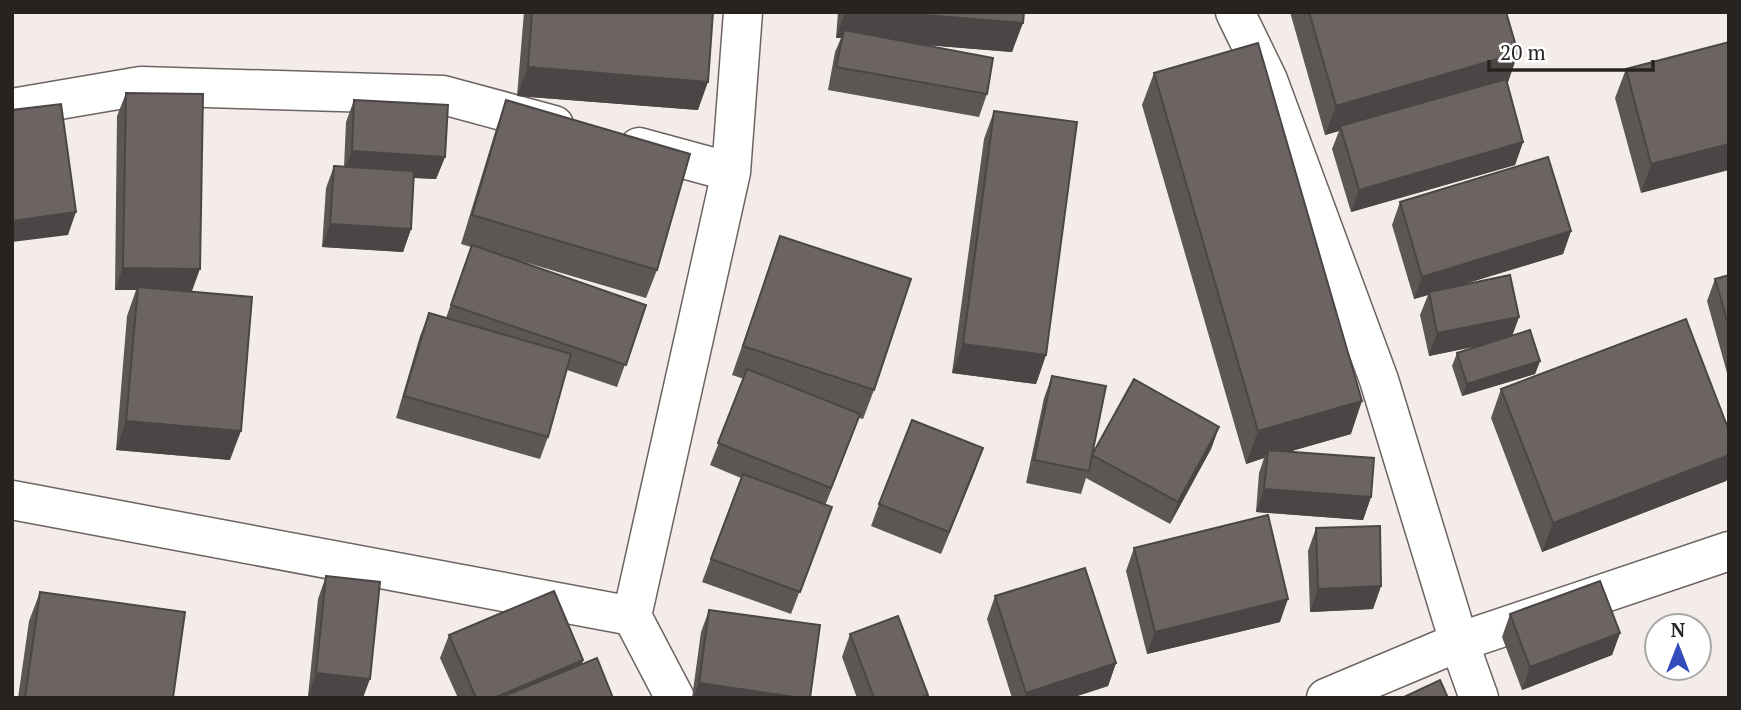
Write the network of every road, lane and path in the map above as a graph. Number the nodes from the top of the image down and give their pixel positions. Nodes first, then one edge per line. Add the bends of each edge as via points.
1 (743, 12) edge
2 (1235, 12) edge
3 (12, 108) edge
4 (731, 172) junction
5 (12, 500) edge
6 (1729, 551) edge
7 (632, 616) junction
8 (1459, 642) junction
9 (675, 698) edge
10 (1326, 698) edge
11 (1479, 698) edge

1 - 4 street
2 - 8 street via 1268,80 1379,380
3 - 4 street via 141,86 443,95
4 - 7 street
5 - 7 street
6 - 8 street
7 - 9 street
8 - 10 street
8 - 11 street

